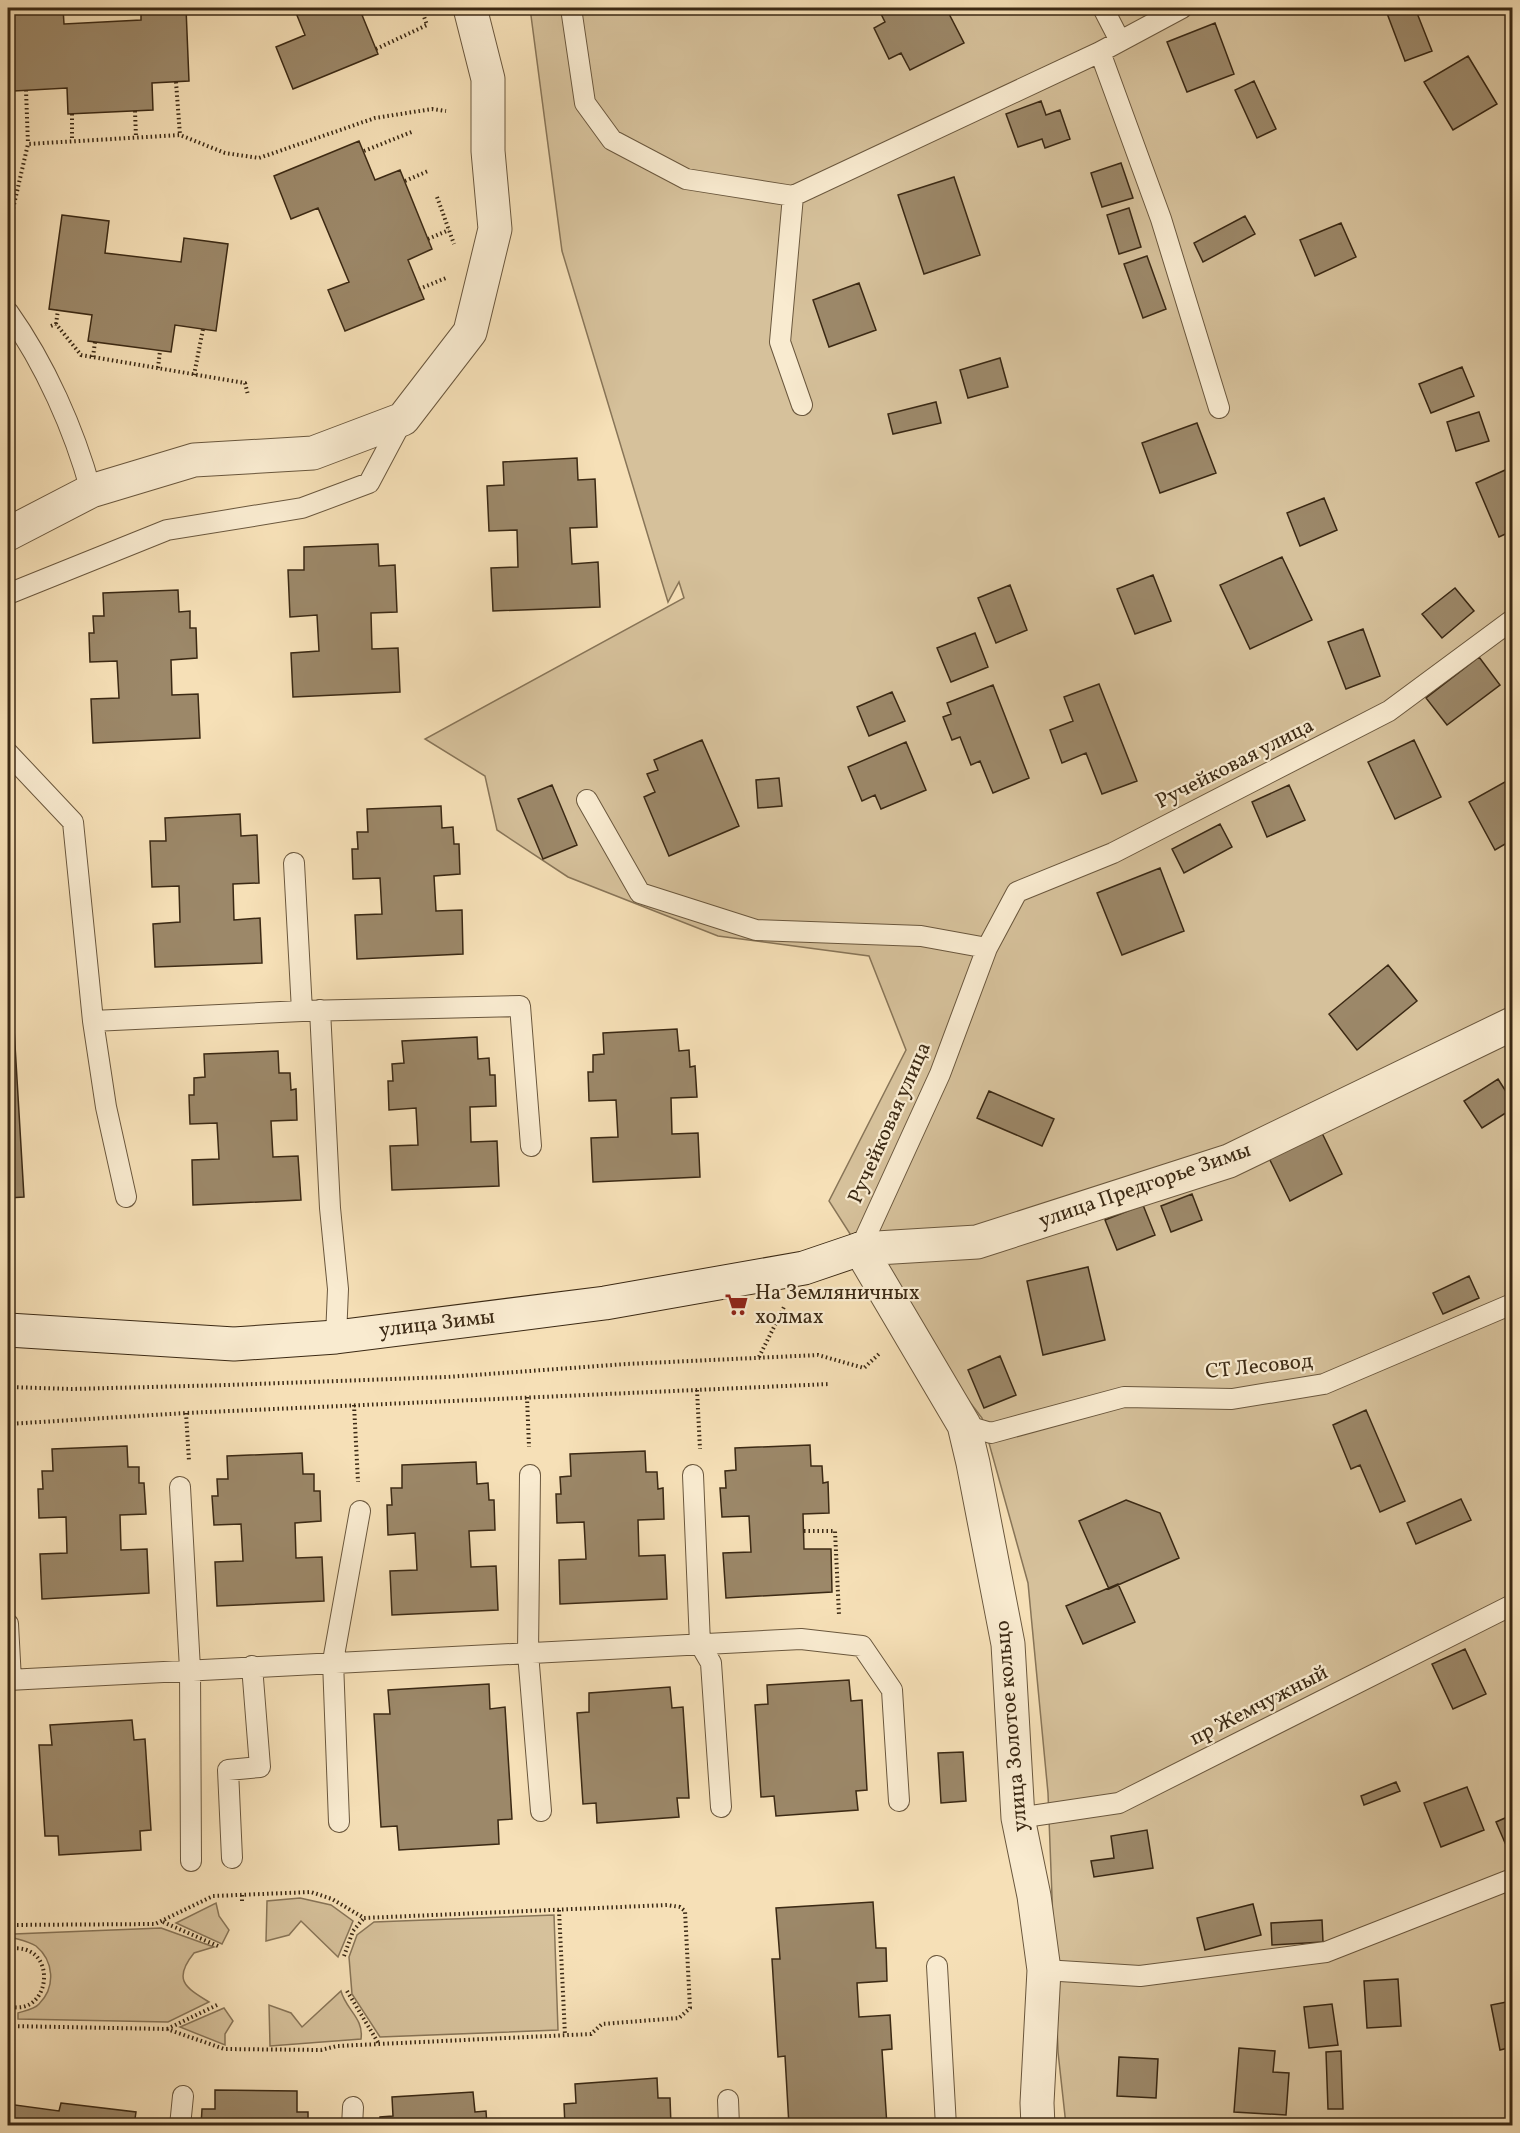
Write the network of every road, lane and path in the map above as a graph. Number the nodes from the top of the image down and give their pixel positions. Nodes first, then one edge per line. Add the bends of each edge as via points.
1 (421, 8) edge
2 (470, 8) edge
3 (571, 8) edge
4 (1103, 8) edge
5 (1182, 8) edge
6 (1120, 42) junction
7 (376, 49) dead end
8 (1100, 52) junction
9 (176, 82) dead end
10 (26, 90) dead end
11 (135, 111) dead end
12 (446, 111) dead end
13 (72, 114) dead end
14 (414, 131) dead end
15 (180, 135) junction
16 (136, 138) junction
17 (72, 141) junction
18 (28, 144) junction
19 (364, 151) dead end
20 (428, 171) dead end
21 (405, 181) dead end
22 (793, 196) junction
23 (437, 197) dead end
24 (9, 226) dead end
25 (449, 230) junction
26 (428, 239) dead end
27 (456, 250) dead end
28 (452, 275) dead end
29 (419, 289) dead end
30 (58, 310) dead end
31 (8, 312) edge
32 (56, 324) junction
33 (203, 329) dead end
34 (42, 331) dead end
35 (95, 342) dead end
36 (160, 351) dead end
37 (93, 357) junction
38 (158, 368) junction
39 (194, 375) junction
40 (248, 395) dead end
41 (802, 405) dead end
42 (1218, 408) dead end
43 (403, 419) junction
44 (91, 491) junction
45 (8, 534) edge
46 (8, 594) edge
47 (1512, 620) edge
48 (8, 753) edge
49 (587, 800) dead end
50 (294, 863) dead end
51 (987, 948) junction
52 (311, 1011) junction
53 (93, 1021) junction
54 (1512, 1024) edge
55 (531, 1146) dead end
56 (126, 1197) dead end
57 (860, 1249) junction
58 (804, 1268) junction
59 (1512, 1304) edge
60 (907, 1329) junction
61 (8, 1330) edge
62 (336, 1337) junction
63 (759, 1357) junction
64 (829, 1384) dead end
65 (8, 1387) edge
66 (698, 1390) junction
67 (527, 1397) junction
68 (354, 1405) junction
69 (186, 1413) junction
70 (8, 1425) edge
71 (964, 1425) junction
72 (530, 1475) joint
73 (693, 1476) joint
74 (180, 1487) joint
75 (360, 1511) joint
76 (804, 1531) dead end
77 (1512, 1605) edge
78 (839, 1615) dead end
79 (8, 1624) edge
80 (700, 1644) junction
81 (528, 1653) junction
82 (333, 1661) junction
83 (252, 1666) junction
84 (190, 1669) junction
85 (9, 1680) edge
86 (899, 1801) dead end
87 (721, 1807) dead end
88 (541, 1811) dead end
89 (1018, 1818) junction
90 (339, 1822) dead end
91 (232, 1858) dead end
92 (191, 1861) dead end
93 (1512, 1879) edge
94 (242, 1895) junction
95 (242, 1902) dead end
96 (559, 1910) junction
97 (364, 1918) junction
98 (162, 1922) junction
99 (8, 1925) edge
100 (218, 1946) dead end
101 (8, 1949) edge
102 (344, 1956) dead end
103 (938, 1966) dead end
104 (1044, 1970) junction
105 (347, 1991) dead end
106 (217, 2005) dead end
107 (8, 2006) edge
108 (8, 2026) edge
109 (167, 2029) junction
110 (565, 2035) junction
111 (379, 2044) junction
112 (183, 2096) dead end
113 (728, 2100) dead end
114 (180, 2126) edge
115 (729, 2126) edge
116 (946, 2126) edge
117 (1038, 2126) edge

1 - 7 path via 428,25
2 - 43 street via 488,79 488,151 495,229 470,332
3 - 22 lane via 585,103 612,140 686,179
4 - 6 lane
5 - 6 lane
6 - 8 lane
8 - 22 lane
8 - 42 lane via 1161,219
9 - 15 path
10 - 18 path
11 - 16 path
12 - 15 path via 432,109 375,118 259,158 225,153
13 - 17 path
14 - 19 path
15 - 16 path
16 - 17 path
17 - 18 path
18 - 24 path
20 - 21 path
22 - 41 lane via 780,342
23 - 25 path
25 - 26 path
25 - 27 path
28 - 29 path
30 - 32 path
31 - 44 lane via 32,346 83,462
32 - 34 path
32 - 37 path via 81,355
33 - 39 path
35 - 37 path
36 - 38 path
37 - 38 path
38 - 39 path
39 - 40 path via 245,383
43 - 44 street via 313,453 194,460
43 - 46 lane via 369,483 302,508 167,530
44 - 45 street
47 - 51 lane, Ручейковая улица via 1389,711 1113,853 1017,892
48 - 53 lane via 73,822
49 - 51 lane via 640,892 756,930 921,936
50 - 52 lane
51 - 57 lane, Ручейковая улица via 940,1074
52 - 53 lane
52 - 55 lane via 520,1006
52 - 62 lane via 336,1273
53 - 56 lane via 106,1107
54 - 57 street, улица Предгорье Зимы via 1229,1161 977,1242
57 - 58 street, улица Зимы
57 - 60 street, улица Золотое кольцо
58 - 62 street, улица Зимы via 605,1303
58 - 63 path
59 - 71 lane, СТ Лесовод via 1324,1384 1232,1398 1124,1397 992,1433
60 - 63 path via 864,1368 818,1355
60 - 71 street, улица Золотое кольцо
61 - 62 street, улица Зимы via 234,1344
63 - 65 path via 447,1377 72,1389
64 - 66 path
66 - 67 path
66 - 73 path via 701,1459
67 - 68 path
67 - 72 path
68 - 69 path
68 - 75 path
69 - 70 path
69 - 74 path via 189,1472
71 - 89 street, улица Золотое кольцо via 1008,1644
72 - 81 lane
73 - 80 lane
74 - 84 lane
75 - 82 lane
76 - 78 path via 835,1531
77 - 89 lane, пр Жемчужный via 1119,1803
79 - 85 lane
80 - 81 lane
80 - 86 lane via 801,1639 862,1647 891,1690
80 - 87 lane via 711,1663
81 - 82 lane
81 - 88 lane
82 - 83 lane
82 - 90 lane
83 - 84 lane
83 - 91 lane via 260,1767 228,1770
84 - 85 lane
84 - 92 lane
89 - 104 street, улица Золотое кольцо
93 - 104 lane via 1326,1952 1140,1976
94 - 95 path
94 - 97 path via 311,1892
94 - 98 path via 213,1896
96 - 97 path
96 - 110 path
96 - 110 path via 680,1907 685,1911 690,2008 679,2019 602,2024 591,2034
97 - 102 path via 352,1932
98 - 99 path
98 - 100 path
101 - 107 path via 33,1954 45,1978 44,1988 31,2003
103 - 116 lane
104 - 117 street, улица Золотое кольцо
105 - 111 path
106 - 109 path
108 - 109 path
109 - 111 path via 224,2049 321,2050
110 - 111 path
112 - 114 lane
113 - 115 lane

